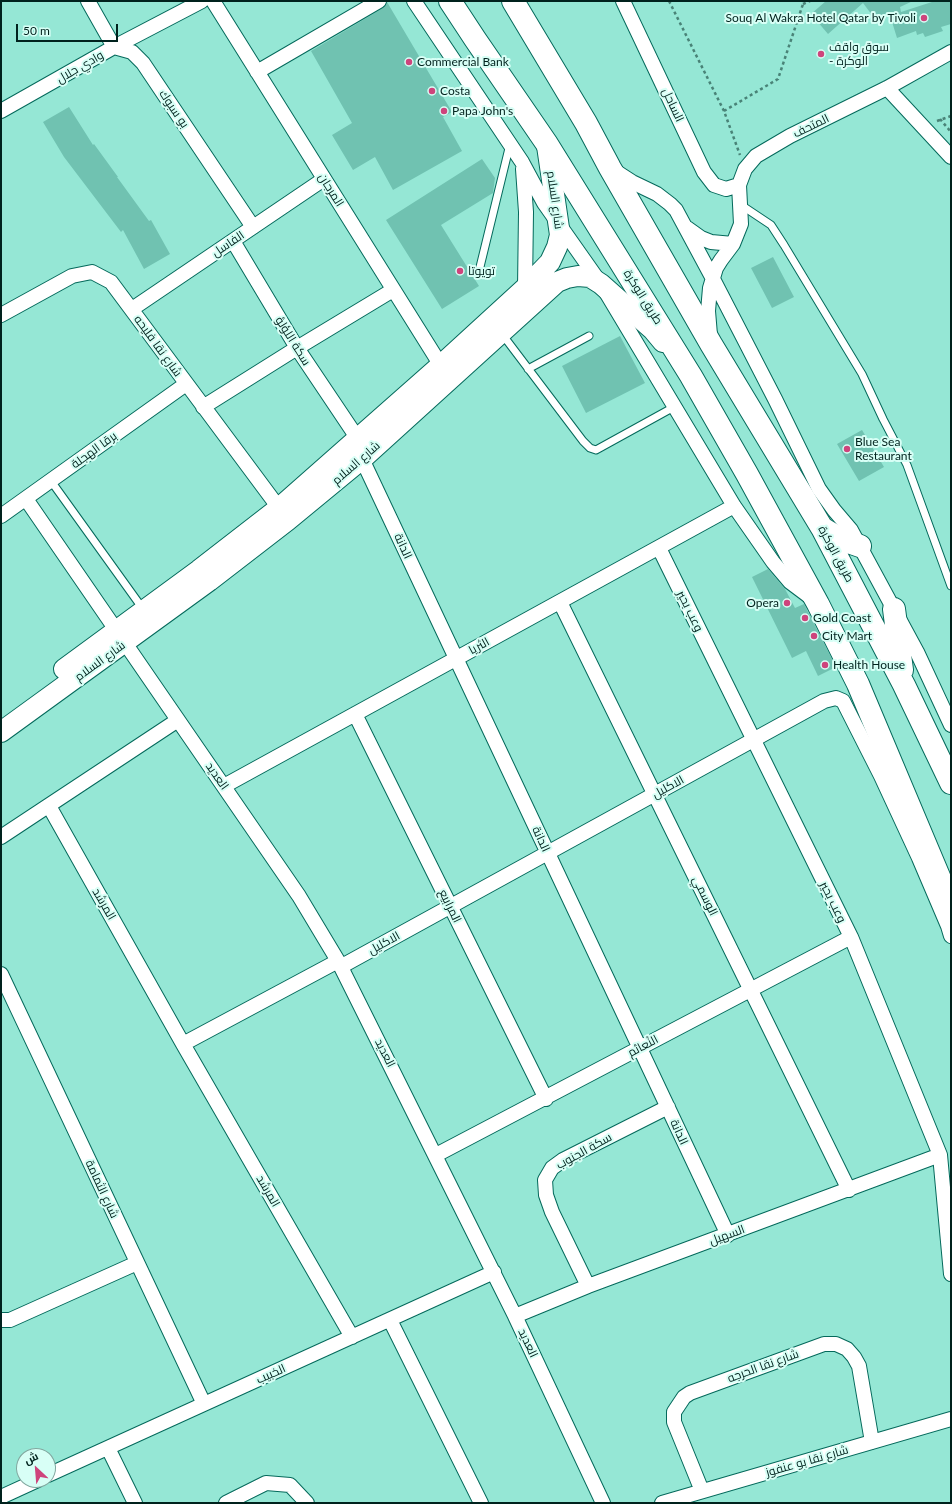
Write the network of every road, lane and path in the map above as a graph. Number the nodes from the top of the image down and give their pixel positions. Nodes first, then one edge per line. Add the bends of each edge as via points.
1 (88, 1) edge
2 (213, 1) edge
3 (379, 1) edge
4 (414, 1) edge
5 (450, 1) edge
6 (513, 1) edge
7 (623, 1) edge
8 (669, 1) edge
9 (810, 1) edge
10 (193, 3) edge
11 (803, 3) edge
12 (114, 47) junction
13 (951, 52) edge
14 (257, 72) junction
15 (886, 88) junction
16 (1, 111) edge
17 (724, 111) junction
18 (951, 116) edge
19 (951, 132) edge
20 (510, 144) junction
21 (547, 144) junction
22 (951, 157) edge
23 (522, 162) junction
24 (610, 168) junction
25 (745, 169) junction
26 (324, 179) junction
27 (739, 185) junction
28 (741, 205) junction
29 (684, 225) junction
30 (559, 226) junction
31 (253, 228) junction
32 (233, 241) junction
33 (733, 244) junction
34 (479, 271) dead end
35 (712, 277) junction
36 (601, 284) junction
37 (525, 288) junction
38 (393, 290) junction
39 (132, 309) junction
40 (1, 314) edge
41 (502, 333) junction
42 (590, 336) dead end
43 (711, 344) junction
44 (297, 348) junction
45 (528, 368) junction
46 (445, 372) junction
47 (691, 376) junction
48 (186, 384) junction
49 (674, 406) junction
50 (203, 407) junction
51 (357, 448) junction
52 (51, 481) junction
53 (26, 498) junction
54 (734, 506) junction
55 (279, 508) junction
56 (1, 516) edge
57 (822, 528) junction
58 (860, 546) junction
59 (659, 548) junction
60 (951, 586) edge
61 (560, 602) junction
62 (818, 604) junction
63 (894, 610) junction
64 (145, 611) junction
65 (121, 637) junction
66 (456, 659) junction
67 (904, 685) junction
68 (355, 714) junction
69 (178, 720) junction
70 (2, 724) edge
71 (951, 724) edge
72 (754, 740) junction
73 (886, 752) junction
74 (881, 776) junction
75 (951, 783) edge
76 (224, 786) junction
77 (655, 795) junction
78 (49, 806) junction
79 (1, 837) edge
80 (548, 853) junction
81 (951, 905) edge
82 (450, 907) junction
83 (951, 936) edge
84 (851, 937) junction
85 (340, 963) junction
86 (1, 974) edge
87 (751, 990) junction
88 (183, 1044) junction
89 (640, 1048) junction
90 (546, 1098) junction
91 (668, 1107) junction
92 (436, 1155) junction
93 (940, 1155) junction
94 (849, 1190) junction
95 (728, 1235) junction
96 (137, 1263) junction
97 (494, 1272) junction
98 (951, 1274) edge
99 (588, 1286) junction
100 (515, 1316) junction
101 (1, 1320) edge
102 (390, 1320) junction
103 (352, 1337) junction
104 (204, 1404) junction
105 (951, 1419) edge
106 (872, 1442) junction
107 (108, 1448) junction
108 (56, 1471) edge
109 (20, 1488) edge
110 (702, 1491) junction
111 (1, 1496) edge
112 (135, 1503) edge
113 (226, 1503) edge
114 (307, 1503) edge
115 (481, 1503) edge
116 (603, 1503) edge
117 (662, 1503) edge

1 - 12 street
2 - 14 street, المرجان
3 - 14 street
4 - 20 street, طريق الوكرة
5 - 21 highway, طريق الوكرة
6 - 24 highway, طريق الوكرة
7 - 27 street, الساحل via 704,172 714,185 726,189
8 - 17 path
9 - 11 path
10 - 12 street, وادي جلال
11 - 17 path via 778,79
12 - 16 street, وادي جلال
12 - 31 street, بو سبوك via 132,52 143,63
13 - 15 street, المتحف
14 - 26 street, المرجان
15 - 22 street
15 - 25 street, المتحف via 756,156
17 - 25 path
18 - 19 path via 940,120
20 - 23 street, طريق الوكرة
20 - 34 lane
21 - 30 street, شارع السلام
21 - 47 highway, طريق الوكرة
23 - 30 street, طريق الوكرة
23 - 37 street via 526,212
24 - 29 street, طريق الوكرة via 664,198 676,210
24 - 43 highway, طريق الوكرة
25 - 27 street, المتحف
26 - 31 street, الفاسل
26 - 38 street, المرجان
27 - 28 street, المتحف
28 - 33 street, المتحف via 741,224
28 - 60 lane via 771,225 862,374 907,465
29 - 33 street via 706,240
29 - 35 street, طريق الوكرة
30 - 36 street, طريق الوكرة
30 - 37 street, شارع السلام via 560,235 550,262
31 - 32 street, الفاسل
32 - 39 street, الفاسل
32 - 44 street, سكة اللؤلؤ
33 - 35 street, المتحف
35 - 43 street, المتحف via 708,311
35 - 58 street, طريق الوكرة via 819,489 851,530
36 - 41 street, شارع السلام via 590,277 578,276 557,282
36 - 47 street, شارع السلام via 653,330
36 - 49 street, طريق الوكرة
37 - 46 street, شارع السلام
38 - 44 street
38 - 46 street, المرجان
39 - 40 street, شارع نقا فليحه via 111,282 92,272 72,276
39 - 48 street, شارع نقا فليحه
41 - 45 lane
41 - 46 street, شارع السلام
42 - 45 lane
43 - 57 highway, طريق الوكرة
44 - 50 street
44 - 51 street, سكة اللؤلؤ
45 - 49 lane via 582,441 596,450
46 - 51 street, شارع السلام
47 - 62 highway, طريق الوكرة
48 - 50 street, شارع نقا فليحه
48 - 52 street, برقا الهجلة
49 - 54 street, طريق الوكرة
50 - 55 street, شارع نقا فليحه
51 - 55 street, شارع السلام
51 - 65 street, شارع السلام via 288,520 209,581
51 - 66 street, الدانة
52 - 53 street, برقا الهجلة
52 - 64 lane
53 - 56 street, برقا الهجلة
53 - 65 street, العديد
54 - 59 street, الثريا
54 - 62 street, طريق الوكرة via 790,582
55 - 64 street, شارع السلام
57 - 58 highway via 840,539
57 - 67 highway, طريق الوكرة
58 - 63 street, طريق الوكرة
59 - 61 street, الثريا
59 - 72 street, وعب بحير
61 - 66 street, الثريا
61 - 77 street, الوسمي
62 - 73 highway, طريق الوكرة via 858,684
63 - 67 highway
63 - 71 street, طريق الوكرة
64 - 65 street, شارع السلام
65 - 69 street, العديد
65 - 70 street, شارع السلام
66 - 68 street, الثريا
66 - 80 street, الدانة
67 - 75 highway, طريق الوكرة
68 - 76 street, الثريا
68 - 82 street, المرابيع
69 - 76 street, العديد
69 - 78 street
72 - 74 street, الاكليل via 824,701 836,698 844,701
72 - 77 street, الاكليل
72 - 84 street, وعب بحير
73 - 74 highway
73 - 81 highway, طريق الوكرة
74 - 83 street, الاكليل
76 - 85 street, العديد via 299,896
77 - 80 street, الاكليل
77 - 87 street, الوسمي
78 - 79 street
78 - 88 street, المرشد
80 - 82 street, الاكليل
80 - 89 street, الدانة
82 - 85 street, الاكليل
82 - 90 street, المرابيع
84 - 87 street, النًعائم
84 - 93 street, وعب بحير
85 - 88 street
85 - 92 street, العديد
86 - 96 street, شارع الثمامة
87 - 89 street, النًعائم
87 - 94 street, الوسمي
88 - 103 street, المرشد
89 - 90 street, النًعائم
89 - 91 street, الدانة
90 - 92 street, النًعائم
91 - 95 street, الدانة
91 - 99 street, سكة الجنوب via 563,1160 552,1168 545,1180 546,1195 552,1212
92 - 97 street, العديد
93 - 94 street, السهيل
93 - 98 street, وعب بحير
94 - 95 street, السهيل
95 - 99 street, السهيل
96 - 101 street via 10,1320
96 - 104 street, شارع الثمامة
97 - 100 street, العديد
97 - 102 street, الخبيب
99 - 100 street, السهيل
100 - 116 street, العديد
102 - 103 street, الخبيب
102 - 115 street
103 - 104 street, الخبيب
104 - 107 street, الخبيب
105 - 106 street, شارع نقا بو عنفوز
106 - 110 street, شارع نقا بو عنفوز
106 - 110 street, شارع نقا الحرجه via 859,1366 847,1349 836,1344 824,1344 684,1397 674,1412 674,1422
107 - 108 street, الخبيب
107 - 112 street
109 - 111 street
110 - 117 street, شارع نقا بو عنفوز
113 - 114 street via 266,1483 290,1485

